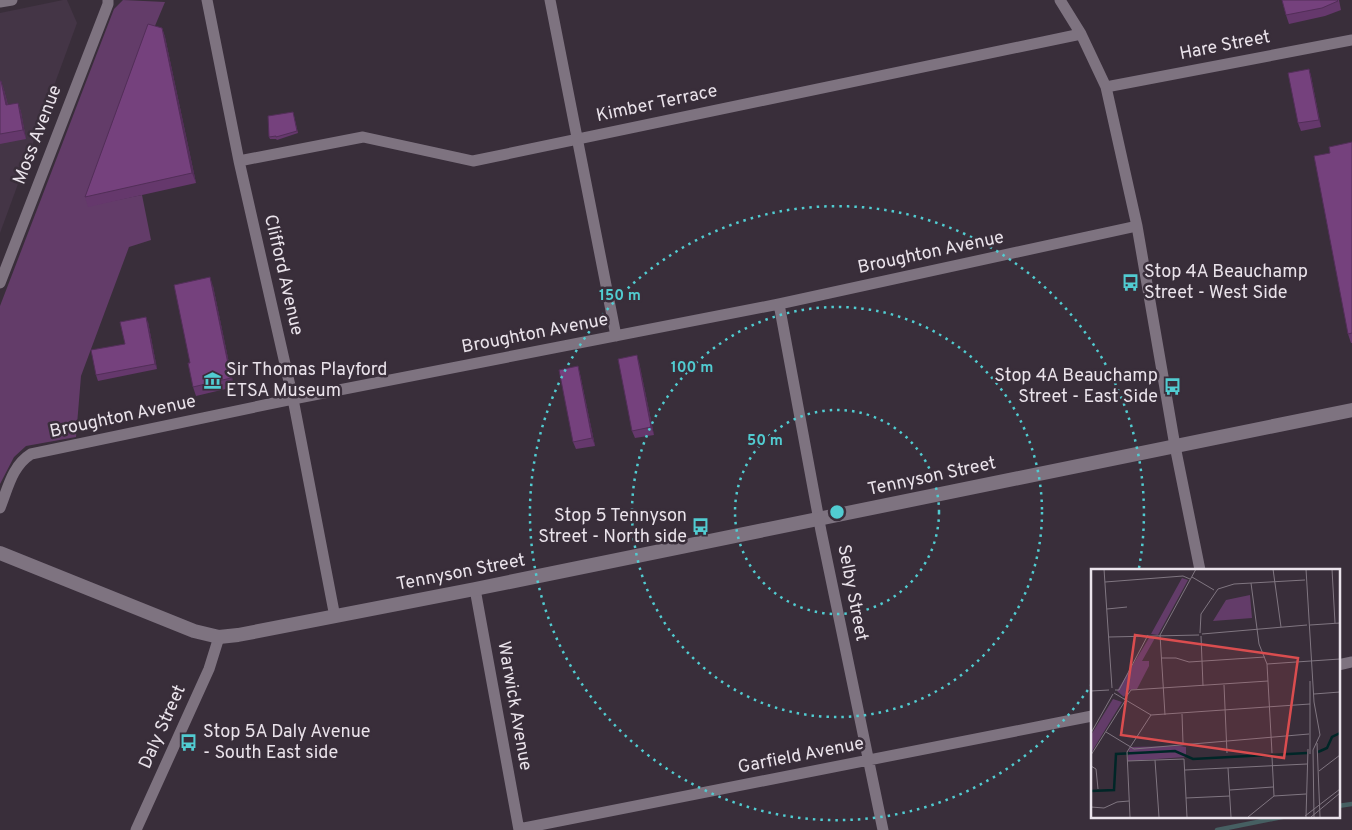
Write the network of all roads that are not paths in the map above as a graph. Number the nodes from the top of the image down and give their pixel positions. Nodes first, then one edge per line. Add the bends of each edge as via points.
1 (12, 0) edge
2 (108, 0) edge
3 (208, 0) edge
4 (550, 0) edge
5 (1060, 0) edge
6 (0, 2) edge
7 (1081, 34) junction
8 (1352, 40) edge
9 (1106, 87) junction
10 (578, 139) junction
11 (239, 161) junction
12 (1136, 226) junction
13 (0, 283) edge
14 (779, 304) junction
15 (616, 336) junction
16 (293, 399) junction
17 (1352, 410) edge
18 (1175, 446) junction
19 (0, 508) edge
20 (819, 520) junction
21 (0, 553) edge
22 (1200, 569) edge
23 (476, 589) junction
24 (336, 617) junction
25 (220, 637) junction
26 (1091, 716) edge
27 (868, 761) junction
28 (519, 829) edge
29 (136, 830) edge
30 (882, 830) edge

1 - 6 street
2 - 13 street, Moss Avenue
3 - 11 street, Clifford Avenue
4 - 10 street
5 - 7 street
7 - 9 street
7 - 10 street, Kimber Terrace
8 - 9 street, Hare Street
9 - 12 street
10 - 11 street, Kimber Terrace via 473,161 363,138
10 - 15 street
11 - 16 street, Clifford Avenue
12 - 14 street, Broughton Avenue
12 - 18 street
14 - 15 street, Broughton Avenue
14 - 20 street, Selby Street
15 - 16 street, Broughton Avenue
16 - 19 street, Broughton Avenue via 31,454 21,460 14,472
16 - 24 street, Clifford Avenue
17 - 18 street, Tennyson Street
18 - 20 street, Tennyson Street
18 - 22 street
20 - 23 street, Tennyson Street
20 - 27 street, Selby Street
21 - 25 street, Tennyson Street via 194,631
23 - 24 street, Tennyson Street
23 - 28 street, Warwick Avenue
24 - 25 street, Tennyson Street
25 - 29 street, Daly Street
26 - 27 street, Garfield Avenue
27 - 28 street, Garfield Avenue
27 - 30 street, Selby Street

